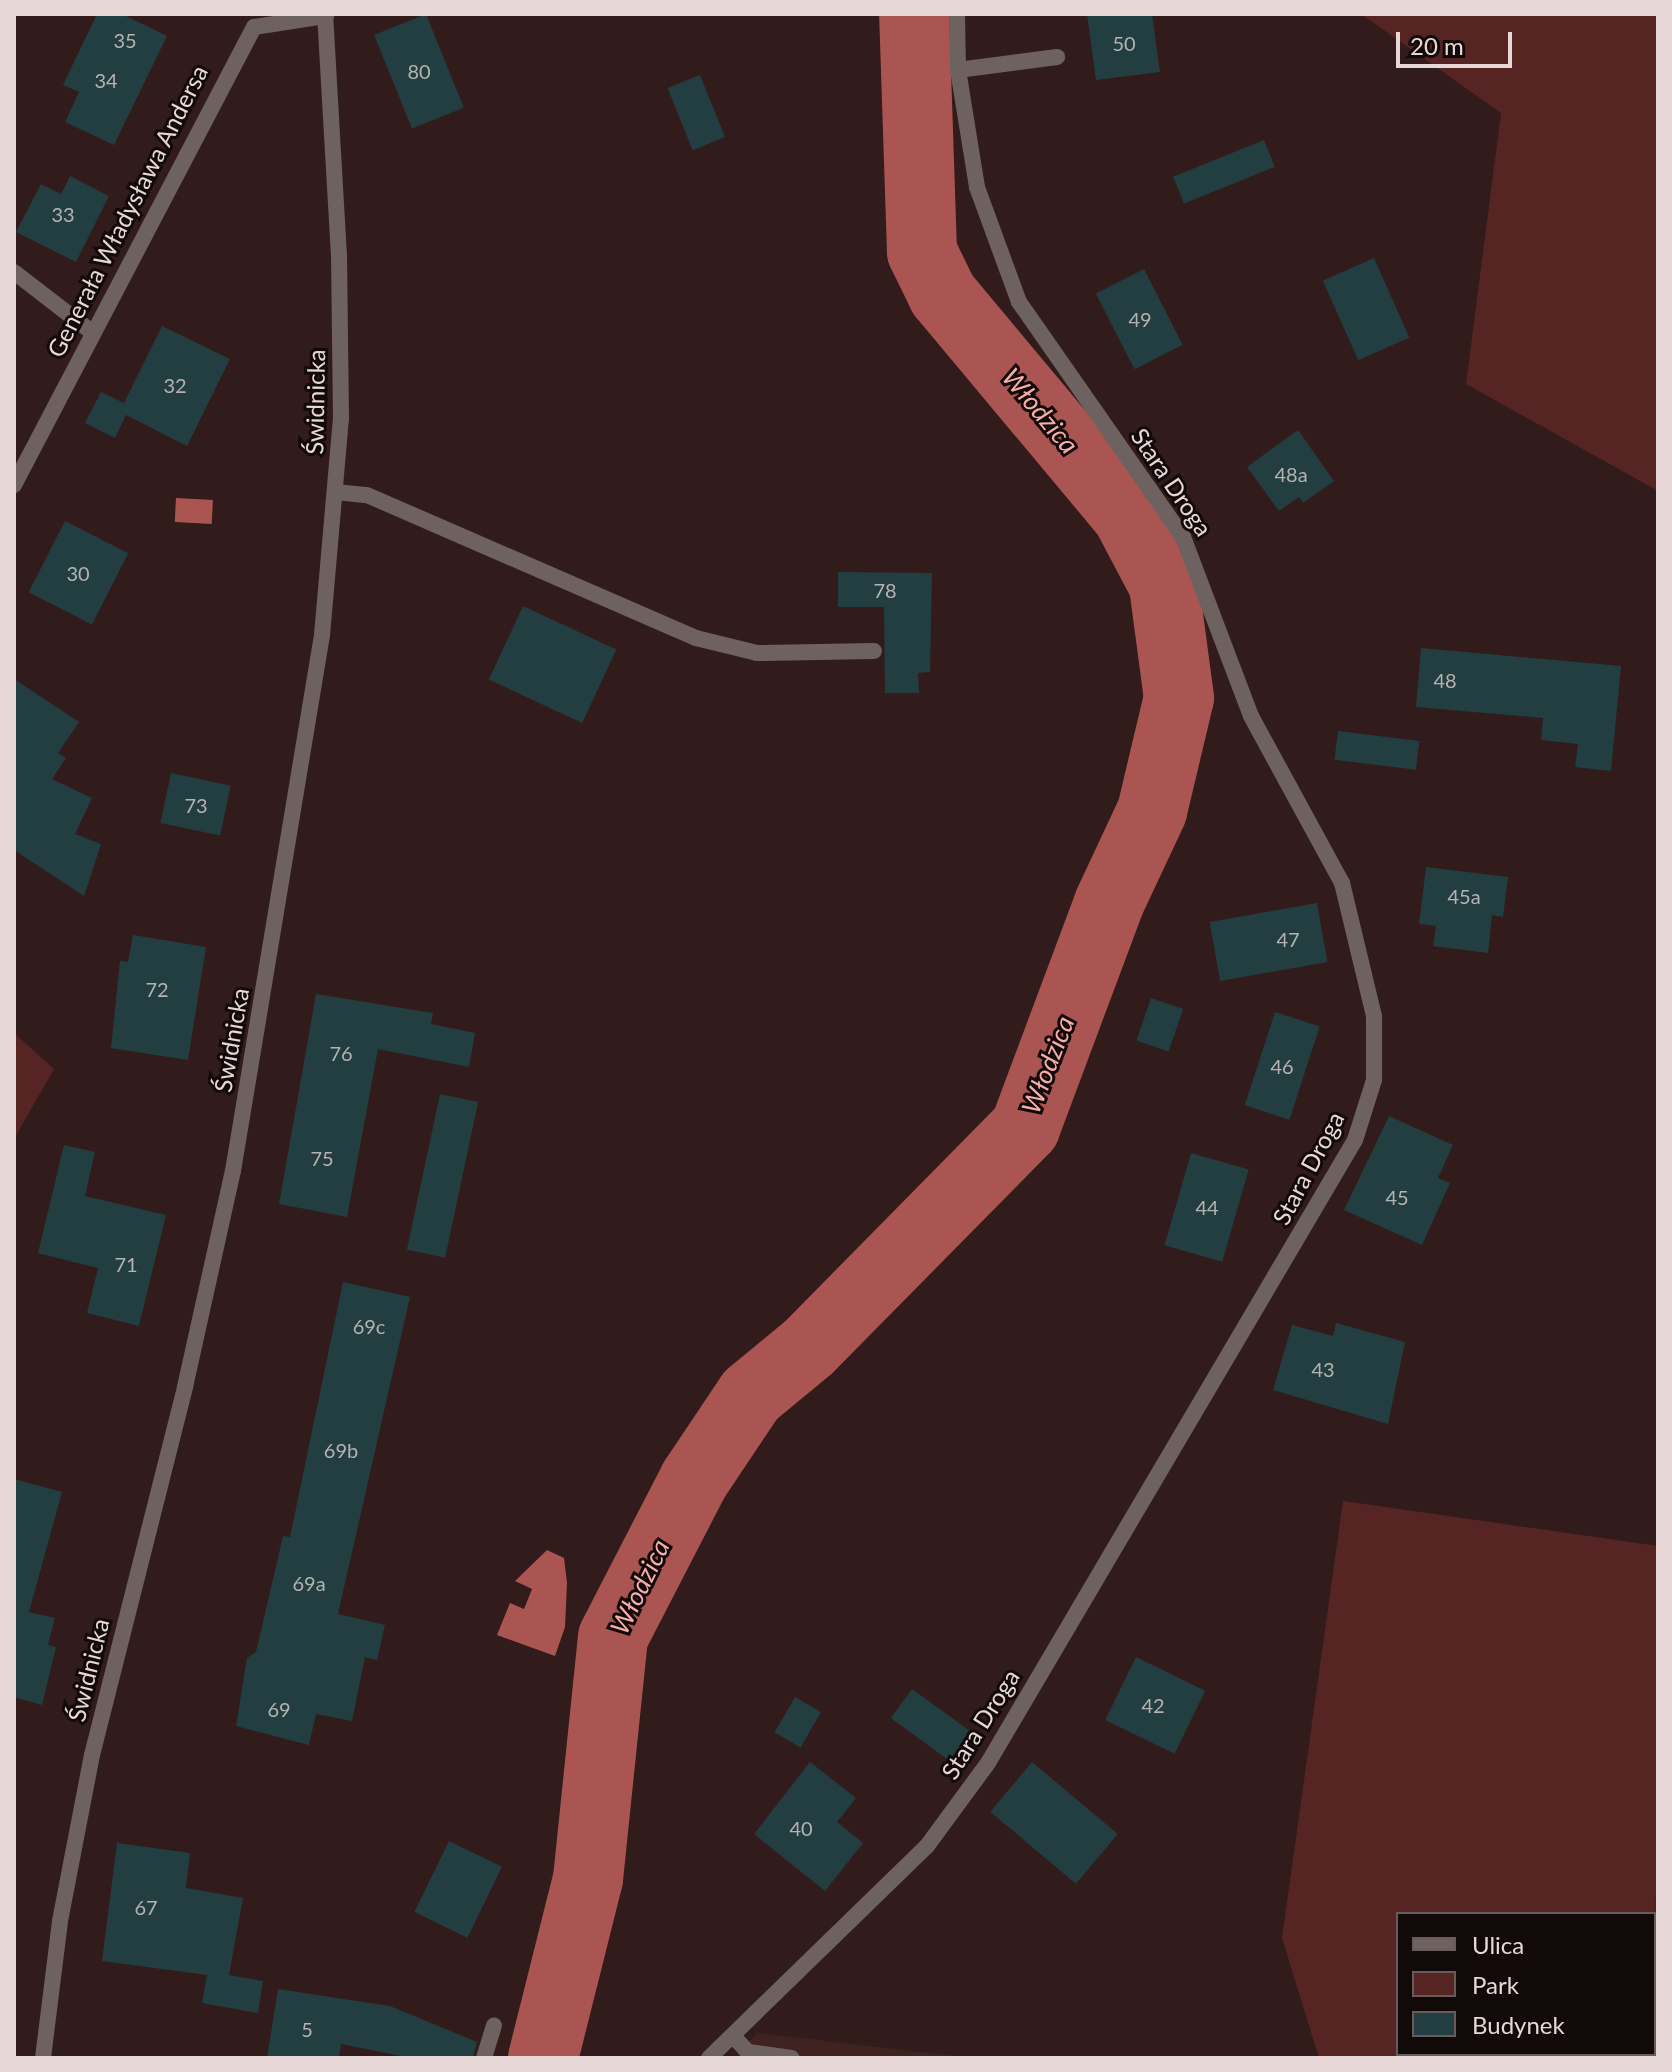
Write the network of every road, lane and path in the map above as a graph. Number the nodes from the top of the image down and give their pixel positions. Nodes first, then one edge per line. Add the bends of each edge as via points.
1 (957, 14) edge
2 (326, 15) edge
3 (1057, 57) dead end
4 (958, 70) junction
5 (14, 272) edge
6 (92, 332) junction
7 (14, 485) edge
8 (336, 492) junction
9 (874, 651) dead end
10 (494, 2025) dead end
11 (733, 2036) junction
12 (43, 2058) edge
13 (484, 2058) edge
14 (709, 2058) edge
15 (792, 2058) edge

1 - 4 street, Stara Droga
2 - 6 street, Generała Władysława Andersa via 254,27
2 - 8 street, Świdnicka via 339,256
3 - 4 street
4 - 11 street, Stara Droga via 977,187 1019,302 1183,537 1251,716 1342,883 1374,1016 1374,1080 1355,1140 988,1763 927,1846
5 - 6 street
6 - 7 street, Generała Władysława Andersa
8 - 9 street via 367,495 696,638 757,653
8 - 12 street, Świdnicka via 322,635 233,1171 185,1387 92,1755 60,1921
10 - 13 street
11 - 14 street, Stara Droga
11 - 15 street via 748,2052

